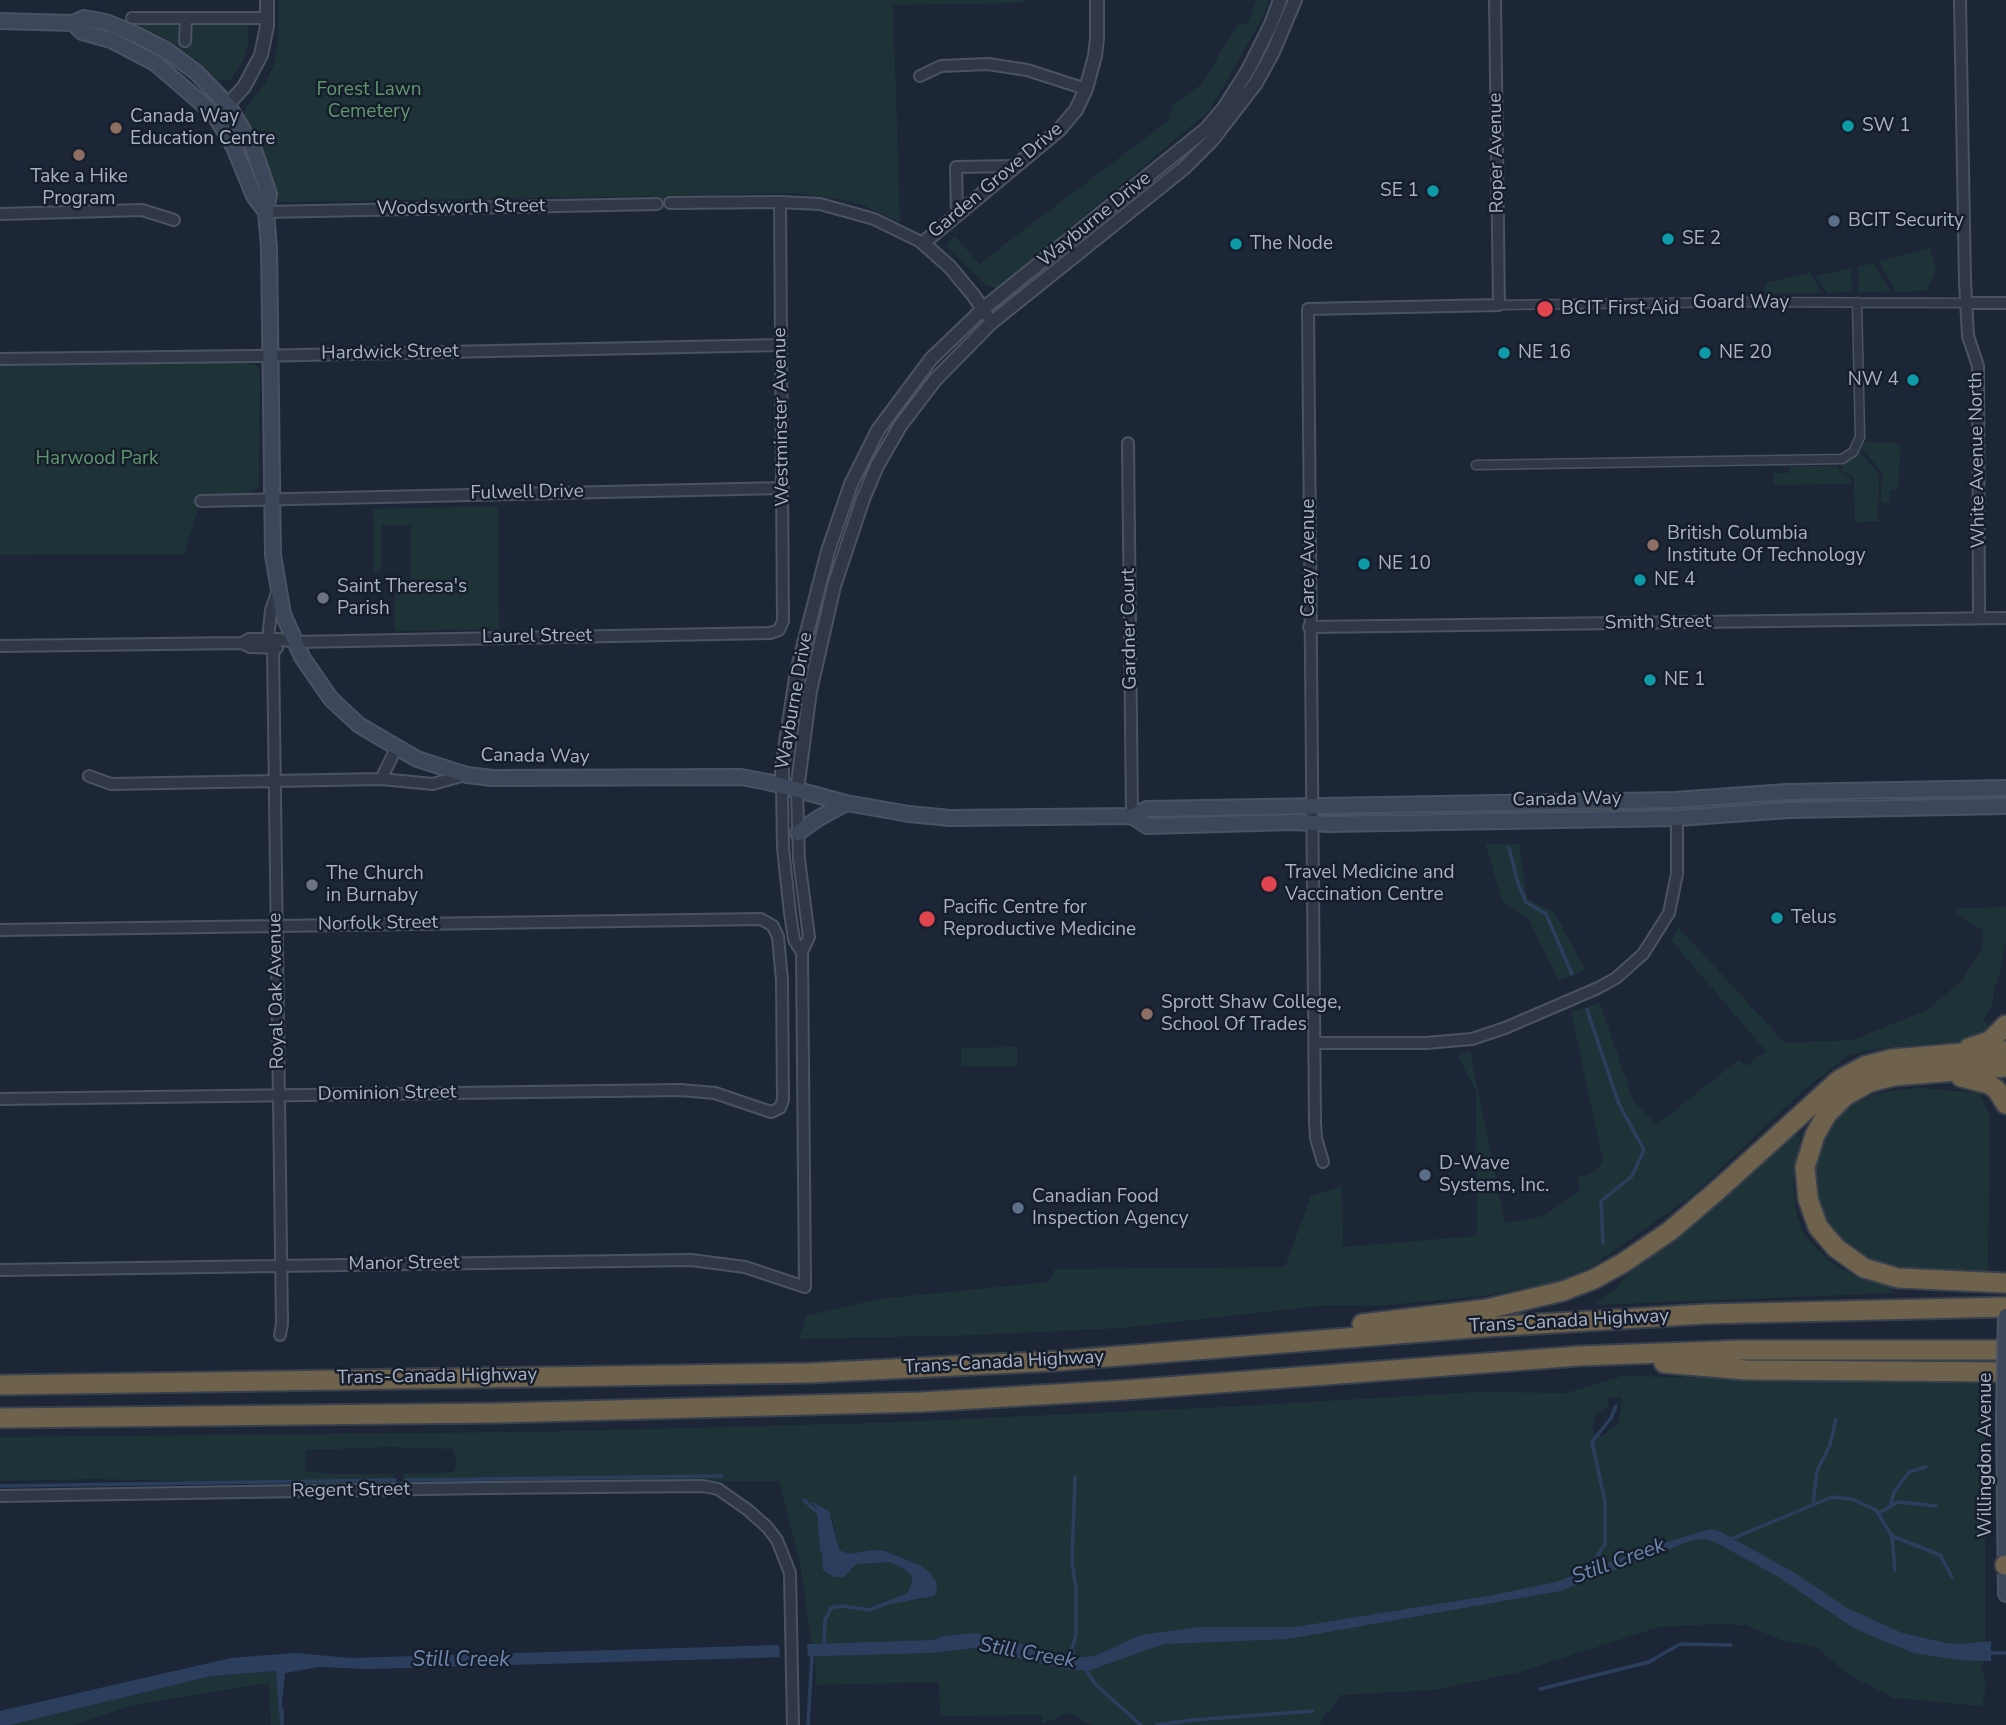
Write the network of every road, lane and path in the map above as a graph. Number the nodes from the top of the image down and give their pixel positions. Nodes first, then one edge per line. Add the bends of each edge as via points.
1 (267, 0) edge
2 (1097, 0) edge
3 (1280, 0) edge
4 (1295, 0) edge
5 (1495, 0) edge
6 (1960, 0) edge
7 (132, 18) dead end
8 (186, 18) junction
9 (267, 18) junction
10 (0, 21) edge
11 (73, 23) junction
12 (185, 41) dead end
13 (920, 76) dead end
14 (1086, 89) junction
15 (228, 105) junction
16 (216, 117) junction
17 (1196, 147) junction
18 (1015, 166) junction
19 (780, 202) junction
20 (657, 204) dead end
21 (670, 204) dead end
22 (266, 212) junction
23 (957, 213) junction
24 (0, 214) edge
25 (174, 220) dead end
26 (923, 243) junction
27 (1857, 302) junction
28 (1967, 303) junction
29 (2006, 303) edge
30 (1499, 306) junction
31 (984, 308) junction
32 (1308, 309) joint
33 (990, 323) junction
34 (781, 345) junction
35 (270, 356) junction
36 (0, 359) edge
37 (1128, 443) dead end
38 (864, 456) junction
39 (1476, 465) dead end
40 (877, 466) junction
41 (783, 488) junction
42 (272, 499) junction
43 (201, 501) dead end
44 (278, 590) junction
45 (1979, 618) junction
46 (2006, 618) edge
47 (1309, 627) junction
48 (779, 630) joint
49 (295, 642) junction
50 (270, 643) junction
51 (0, 646) edge
52 (396, 748) junction
53 (467, 775) junction
54 (89, 776) dead end
55 (381, 779) junction
56 (275, 781) junction
57 (782, 786) junction
58 (2006, 788) edge
59 (797, 790) junction
60 (846, 803) junction
61 (1313, 806) junction
62 (2006, 806) edge
63 (1132, 816) junction
64 (1677, 818) junction
65 (1313, 823) junction
66 (798, 833) junction
67 (276, 926) junction
68 (0, 930) edge
69 (802, 951) junction
70 (2006, 1025) edge
71 (1315, 1043) junction
72 (2006, 1052) edge
73 (1939, 1063) junction
74 (2006, 1067) edge
75 (278, 1095) junction
76 (0, 1099) edge
77 (2006, 1104) edge
78 (771, 1112) joint
79 (1323, 1162) dead end
80 (281, 1266) junction
81 (0, 1270) edge
82 (2006, 1283) edge
83 (805, 1287) joint
84 (2006, 1307) edge
85 (2006, 1316) edge
86 (280, 1335) dead end
87 (1237, 1346) junction
88 (2006, 1350) edge
89 (1579, 1356) junction
90 (2006, 1372) edge
91 (0, 1385) edge
92 (0, 1418) edge
93 (0, 1496) edge
94 (2006, 1565) edge
95 (2006, 1581) edge
96 (2006, 1594) edge
97 (793, 1725) edge

1 - 9 street
2 - 14 street, Garden Grove Drive via 1097,39
3 - 17 street, Wayburne Drive via 1238,87
4 - 17 street, Wayburne Drive via 1256,83 1223,129
5 - 30 street, Roper Avenue
6 - 28 street, White Avenue North
7 - 8 street
8 - 9 street
8 - 12 street
9 - 15 street via 261,55
10 - 11 main road, Canada Way
11 - 15 main road, Canada Way via 85,18 106,22 156,45 196,72
11 - 16 main road, Canada Way via 82,32 111,40 155,63
13 - 14 street via 942,66 1001,65
14 - 18 street, Garden Grove Drive via 1068,121
15 - 16 street
15 - 22 main road, Canada Way via 260,164 269,194
16 - 22 main road, Canada Way
17 - 31 street, Wayburne Drive
17 - 33 street, Wayburne Drive via 1139,205
18 - 23 street, Garden Grove Drive
18 - 23 street via 956,167
19 - 21 street
19 - 26 street via 852,211
19 - 34 street, Westminster Avenue
20 - 22 street, Woodsworth Street
22 - 35 main road, Canada Way
23 - 26 street, Garden Grove Drive
24 - 25 street via 142,210
26 - 31 street
27 - 28 street, Goard Way
27 - 30 street, Goard Way
27 - 39 street via 1860,437 1853,452 1842,460
28 - 29 street, Goard Way
28 - 45 street, White Avenue North via 1968,336 1978,366
30 - 32 street, Goard Way
31 - 33 street
31 - 38 street, Wayburne Drive via 923,368
32 - 47 street, Carey Avenue
33 - 40 street, Wayburne Drive via 919,399
34 - 35 street, Hardwick Street
34 - 41 street, Westminster Avenue
35 - 36 street, Hardwick Street
35 - 42 main road, Canada Way
37 - 63 street, Gardner Court
38 - 40 street
38 - 57 street, Wayburne Drive via 839,515 801,652
40 - 59 street, Wayburne Drive via 828,613 806,718
41 - 42 street, Fulwell Drive
41 - 48 street, Westminster Avenue via 783,621
42 - 43 street, Fulwell Drive
42 - 44 main road, Canada Way via 272,555
44 - 49 main road, Canada Way
44 - 50 street, Royal Oak Avenue via 271,610
45 - 46 street, Smith Street
45 - 47 street, Smith Street
47 - 61 street, Carey Avenue
48 - 49 street, Laurel Street
49 - 50 street, Laurel Street
49 - 52 main road, Canada Way via 331,699 359,725
50 - 51 street, Laurel Street via 250,648 242,643
50 - 56 street, Royal Oak Avenue
52 - 53 main road, Canada Way
52 - 55 street
53 - 55 street via 433,784
53 - 57 main road, Canada Way via 741,777
54 - 56 street via 111,784
55 - 56 street
56 - 67 street, Royal Oak Avenue
57 - 59 main road, Canada Way
57 - 69 street, Wayburne Drive via 790,913 794,940
58 - 61 main road, Canada Way
59 - 60 main road, Canada Way
59 - 66 street, Wayburne Drive
60 - 63 main road, Canada Way via 950,818
60 - 66 main road
61 - 63 main road, Canada Way via 1147,809
61 - 65 street, Carey Avenue
62 - 64 main road, Canada Way via 1789,810
63 - 65 main road, Canada Way via 1147,826
64 - 65 main road, Canada Way
64 - 71 street via 1678,874 1669,914 1649,947 1616,978 1472,1038 1426,1043
65 - 71 street, Carey Avenue
66 - 69 street, Wayburne Drive via 809,937
67 - 68 street, Norfolk Street
67 - 75 street, Royal Oak Avenue
67 - 78 street, Norfolk Street via 756,919 769,923 775,929 780,959 783,1100 780,1108
69 - 83 street, Wayburne Drive
70 - 73 highway via 1990,1041
71 - 79 street, Carey Avenue via 1316,1138
72 - 73 highway
73 - 74 highway
73 - 77 highway via 1989,1084
73 - 82 highway via 1870,1082 1845,1096 1827,1114 1805,1167 1808,1199 1818,1227 1836,1248 1864,1268 1898,1278
73 - 87 highway via 1892,1059 1839,1080 1670,1231 1594,1279 1487,1309 1347,1326
75 - 76 street, Dominion Street
75 - 78 street, Dominion Street via 696,1090
75 - 80 street, Royal Oak Avenue
80 - 81 street, Manor Street
80 - 83 street, Manor Street via 691,1260 745,1266
80 - 86 street, Royal Oak Avenue
84 - 87 highway, Trans-Canada Highway via 1706,1314
85 - 94 main road, Willingdon Avenue, bridge
87 - 91 highway, Trans-Canada Highway via 1055,1361 808,1373
88 - 89 highway, Trans-Canada Highway via 1741,1350
89 - 90 highway via 1746,1370
89 - 92 highway, Trans-Canada Highway via 922,1402 497,1413
93 - 97 street, Regent Street via 718,1489 766,1527 777,1540 790,1573
94 - 95 main road, Willingdon Avenue
95 - 96 main road, Willingdon Avenue

